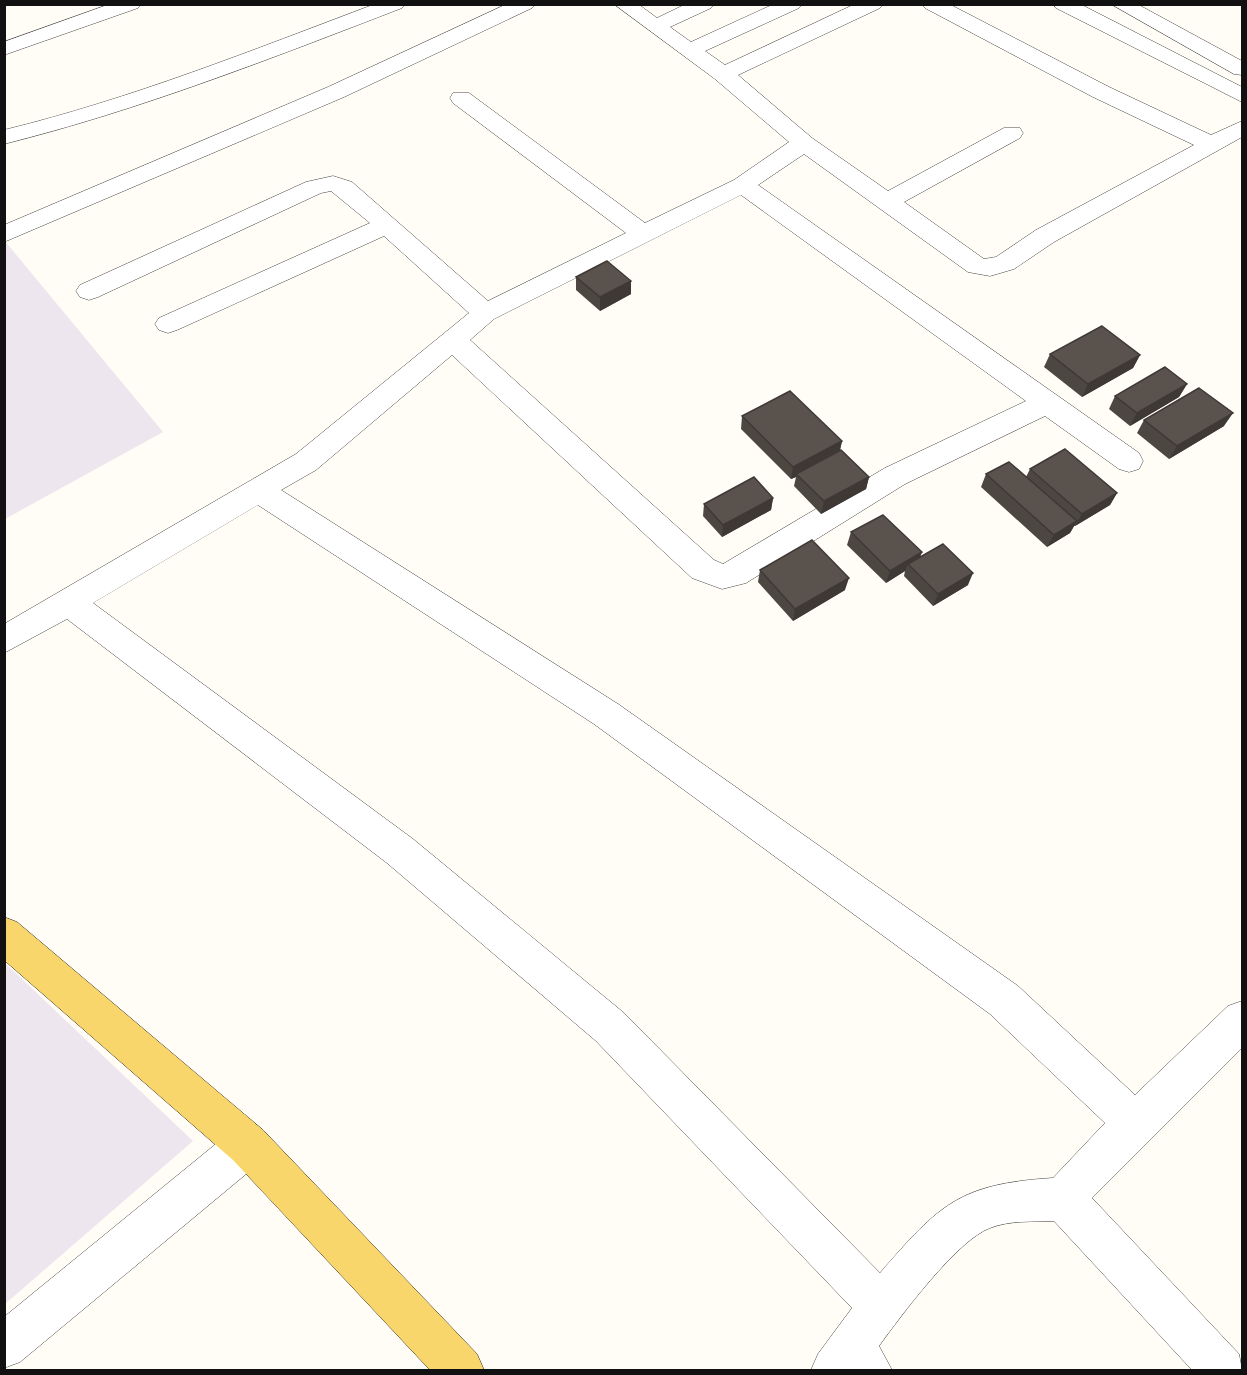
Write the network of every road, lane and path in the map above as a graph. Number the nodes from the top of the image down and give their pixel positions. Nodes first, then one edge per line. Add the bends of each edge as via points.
1 (131, 4) edge
2 (525, 4) edge
3 (624, 4) edge
4 (704, 4) edge
5 (792, 4) edge
6 (873, 4) edge
7 (932, 4) edge
8 (1063, 4) edge
9 (1121, 4) edge
10 (383, 6) edge
11 (655, 26) junction
12 (4, 49) edge
13 (690, 50) junction
14 (1242, 69) edge
15 (723, 74) junction
16 (1242, 95) edge
17 (460, 98) dead end
18 (1242, 128) edge
19 (1012, 133) dead end
20 (4, 137) edge
21 (804, 143) junction
22 (1211, 144) junction
23 (742, 184) junction
24 (886, 202) junction
25 (387, 225) junction
26 (4, 234) edge
27 (643, 234) junction
28 (89, 291) dead end
29 (485, 313) junction
30 (168, 324) dead end
31 (453, 340) junction
32 (1047, 403) junction
33 (1129, 461) dead end
34 (258, 490) junction
35 (68, 602) junction
36 (4, 640) edge
37 (4, 935) edge
38 (1242, 1020) edge
39 (1136, 1124) junction
40 (248, 1145) junction
41 (1063, 1199) junction
42 (881, 1306) junction
43 (4, 1346) edge
44 (851, 1363) edge
45 (461, 1371) edge
46 (1223, 1371) edge

1 - 12 street
2 - 26 street via 336,92
3 - 11 street
4 - 11 street
5 - 13 street
6 - 15 street
7 - 22 street
8 - 16 street
9 - 14 street
10 - 20 street via 247,60 57,124
11 - 13 street
13 - 15 street
15 - 21 street
17 - 27 street
18 - 22 street
19 - 24 street
21 - 23 street
21 - 24 street
22 - 24 street via 990,268 977,266
23 - 27 street
23 - 32 street
25 - 28 street via 344,187 333,183 314,187
25 - 29 street
25 - 30 street
27 - 29 street
29 - 31 street
31 - 32 street via 703,569 722,577 735,574 895,476
31 - 34 street via 306,462
32 - 33 street
34 - 35 street
34 - 39 street via 606,714 1004,1000
35 - 36 street
35 - 42 street via 400,851 610,1027
37 - 40 main road
38 - 39 street
39 - 41 street via 1095,1160
40 - 43 street
40 - 45 main road
41 - 42 street via 1009,1202 977,1210 935,1243
41 - 46 street
42 - 44 street

